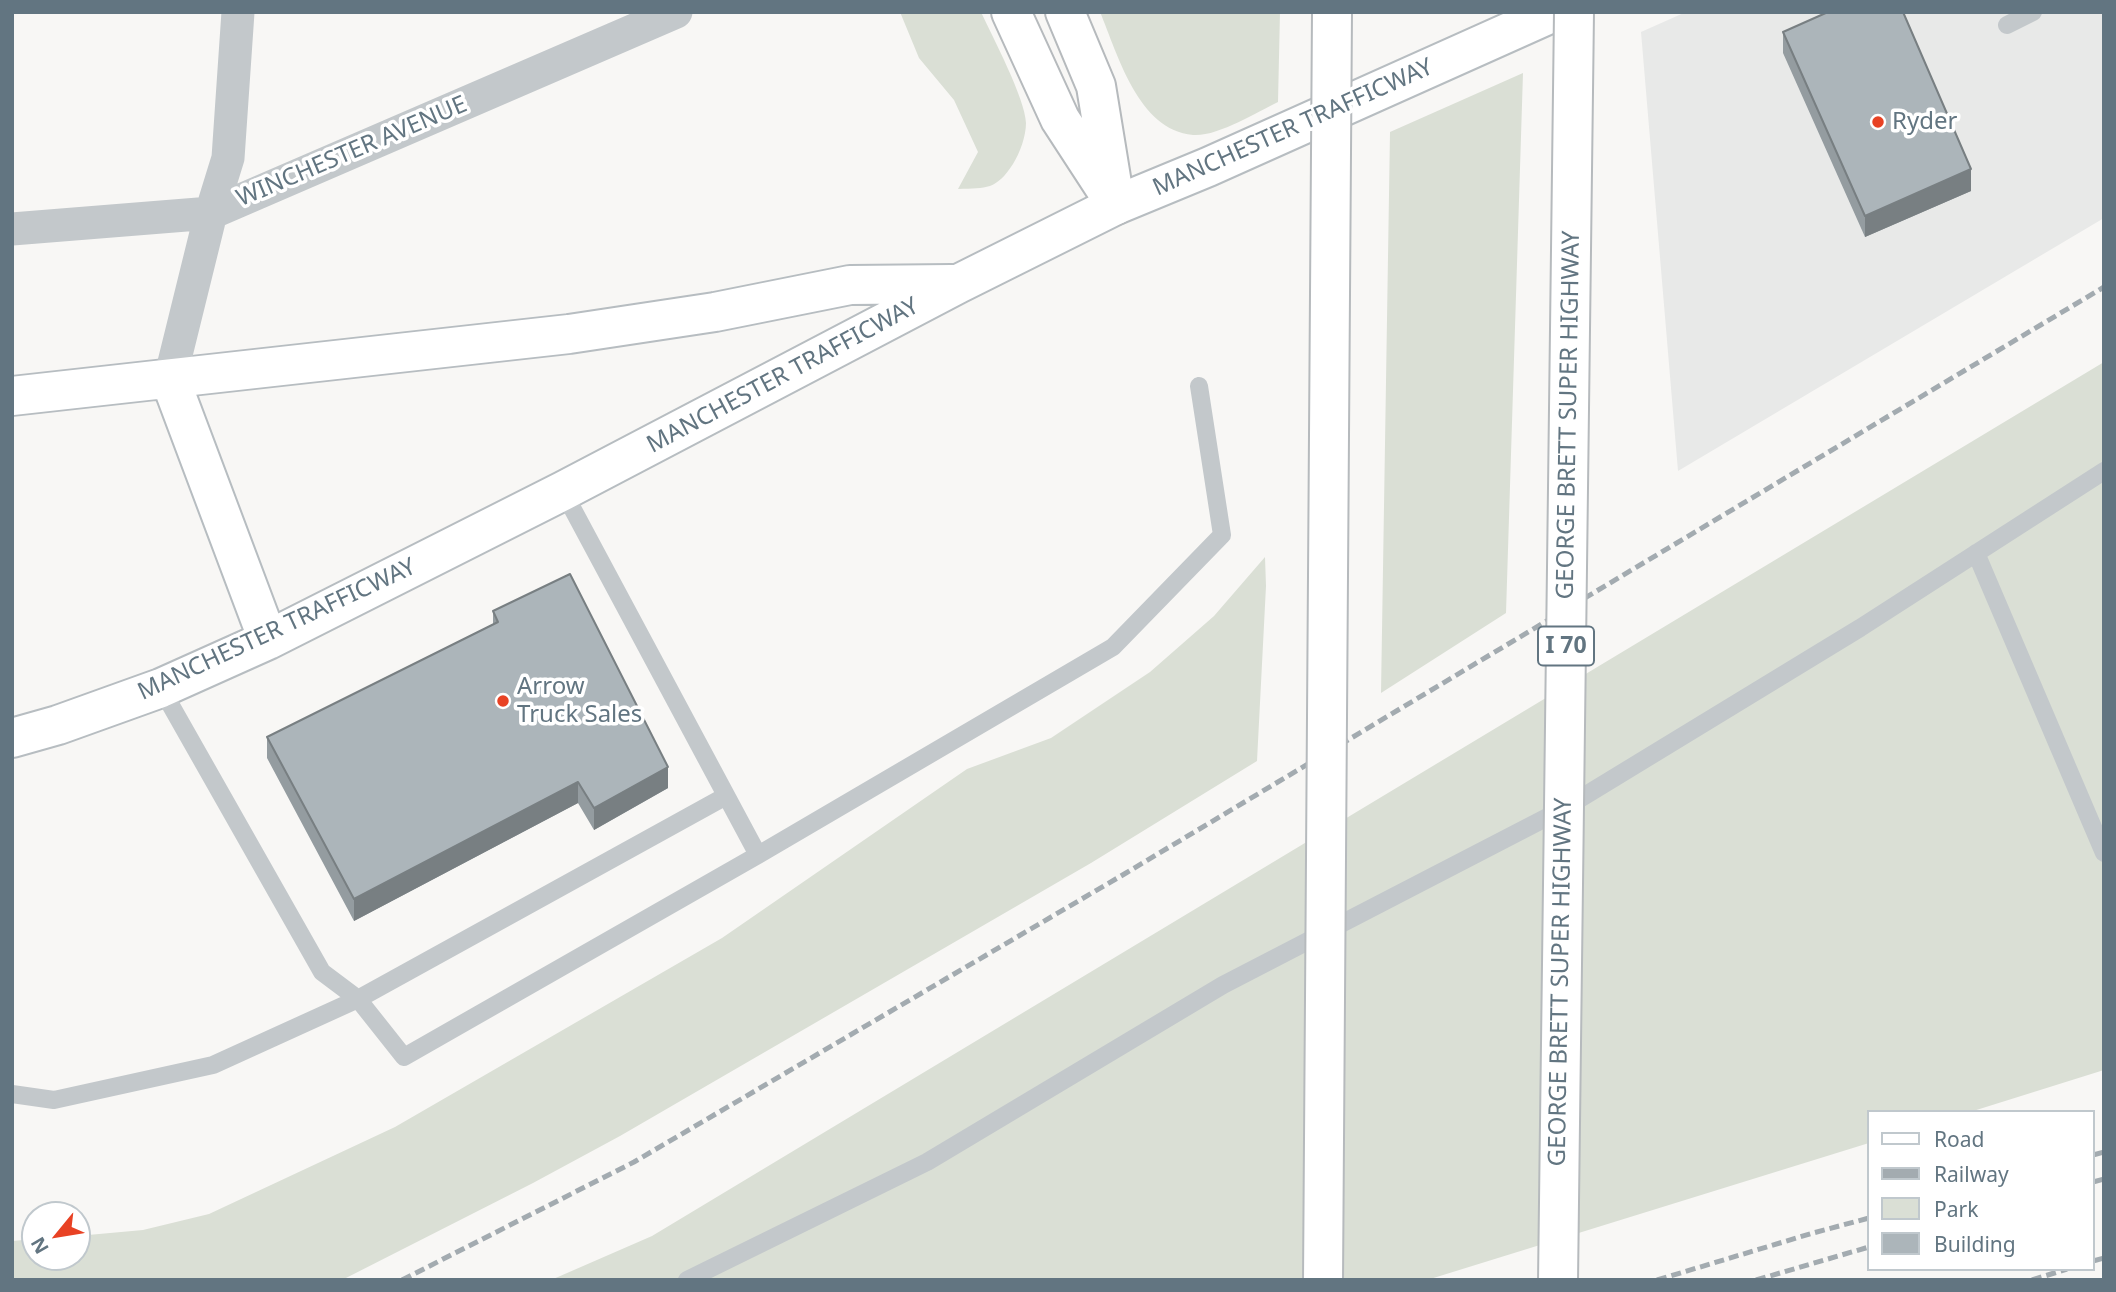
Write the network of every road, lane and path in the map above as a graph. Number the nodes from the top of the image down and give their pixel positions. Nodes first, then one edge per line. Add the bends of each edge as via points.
1 (238, 12) edge
2 (676, 12) edge
3 (1011, 12) edge
4 (1065, 12) edge
5 (1332, 12) edge
6 (1554, 12) edge
7 (1574, 12) edge
8 (2033, 12) edge
9 (2007, 25) dead end
10 (1116, 205) junction
11 (211, 213) junction
12 (12, 229) edge
13 (958, 284) junction
14 (170, 379) junction
15 (1199, 386) dead end
16 (12, 396) edge
17 (2104, 471) edge
18 (563, 491) junction
19 (1976, 553) junction
20 (268, 640) junction
21 (161, 688) junction
22 (12, 737) edge
23 (726, 796) junction
24 (2104, 853) edge
25 (758, 855) junction
26 (358, 999) junction
27 (12, 1094) edge
28 (687, 1280) edge
29 (1323, 1280) edge
30 (1558, 1280) edge

1 - 11 street via 228,158
2 - 11 street, WINCHESTER AVENUE
3 - 10 main road via 1060,119
4 - 10 main road via 1096,86
5 - 29 main road, bridge
6 - 10 main road, MANCHESTER TRAFFICWAY
7 - 30 main road, GEORGE BRETT SUPER HIGHWAY / I 70, bridge
8 - 9 lane
10 - 13 main road, MANCHESTER TRAFFICWAY
11 - 12 street, WINCHESTER AVENUE
11 - 14 street
13 - 14 main road via 850,285 569,334
13 - 18 main road, MANCHESTER TRAFFICWAY
14 - 16 main road
14 - 20 main road
15 - 25 lane via 1222,536 1113,647
17 - 19 lane
18 - 20 main road, MANCHESTER TRAFFICWAY
18 - 23 lane
19 - 24 lane
19 - 28 lane via 1563,809 1223,985 926,1162
20 - 21 main road, MANCHESTER TRAFFICWAY
21 - 22 main road, MANCHESTER TRAFFICWAY
21 - 26 lane via 322,972
23 - 25 lane
23 - 26 lane
25 - 26 lane via 404,1057
26 - 27 lane via 213,1065 54,1100

